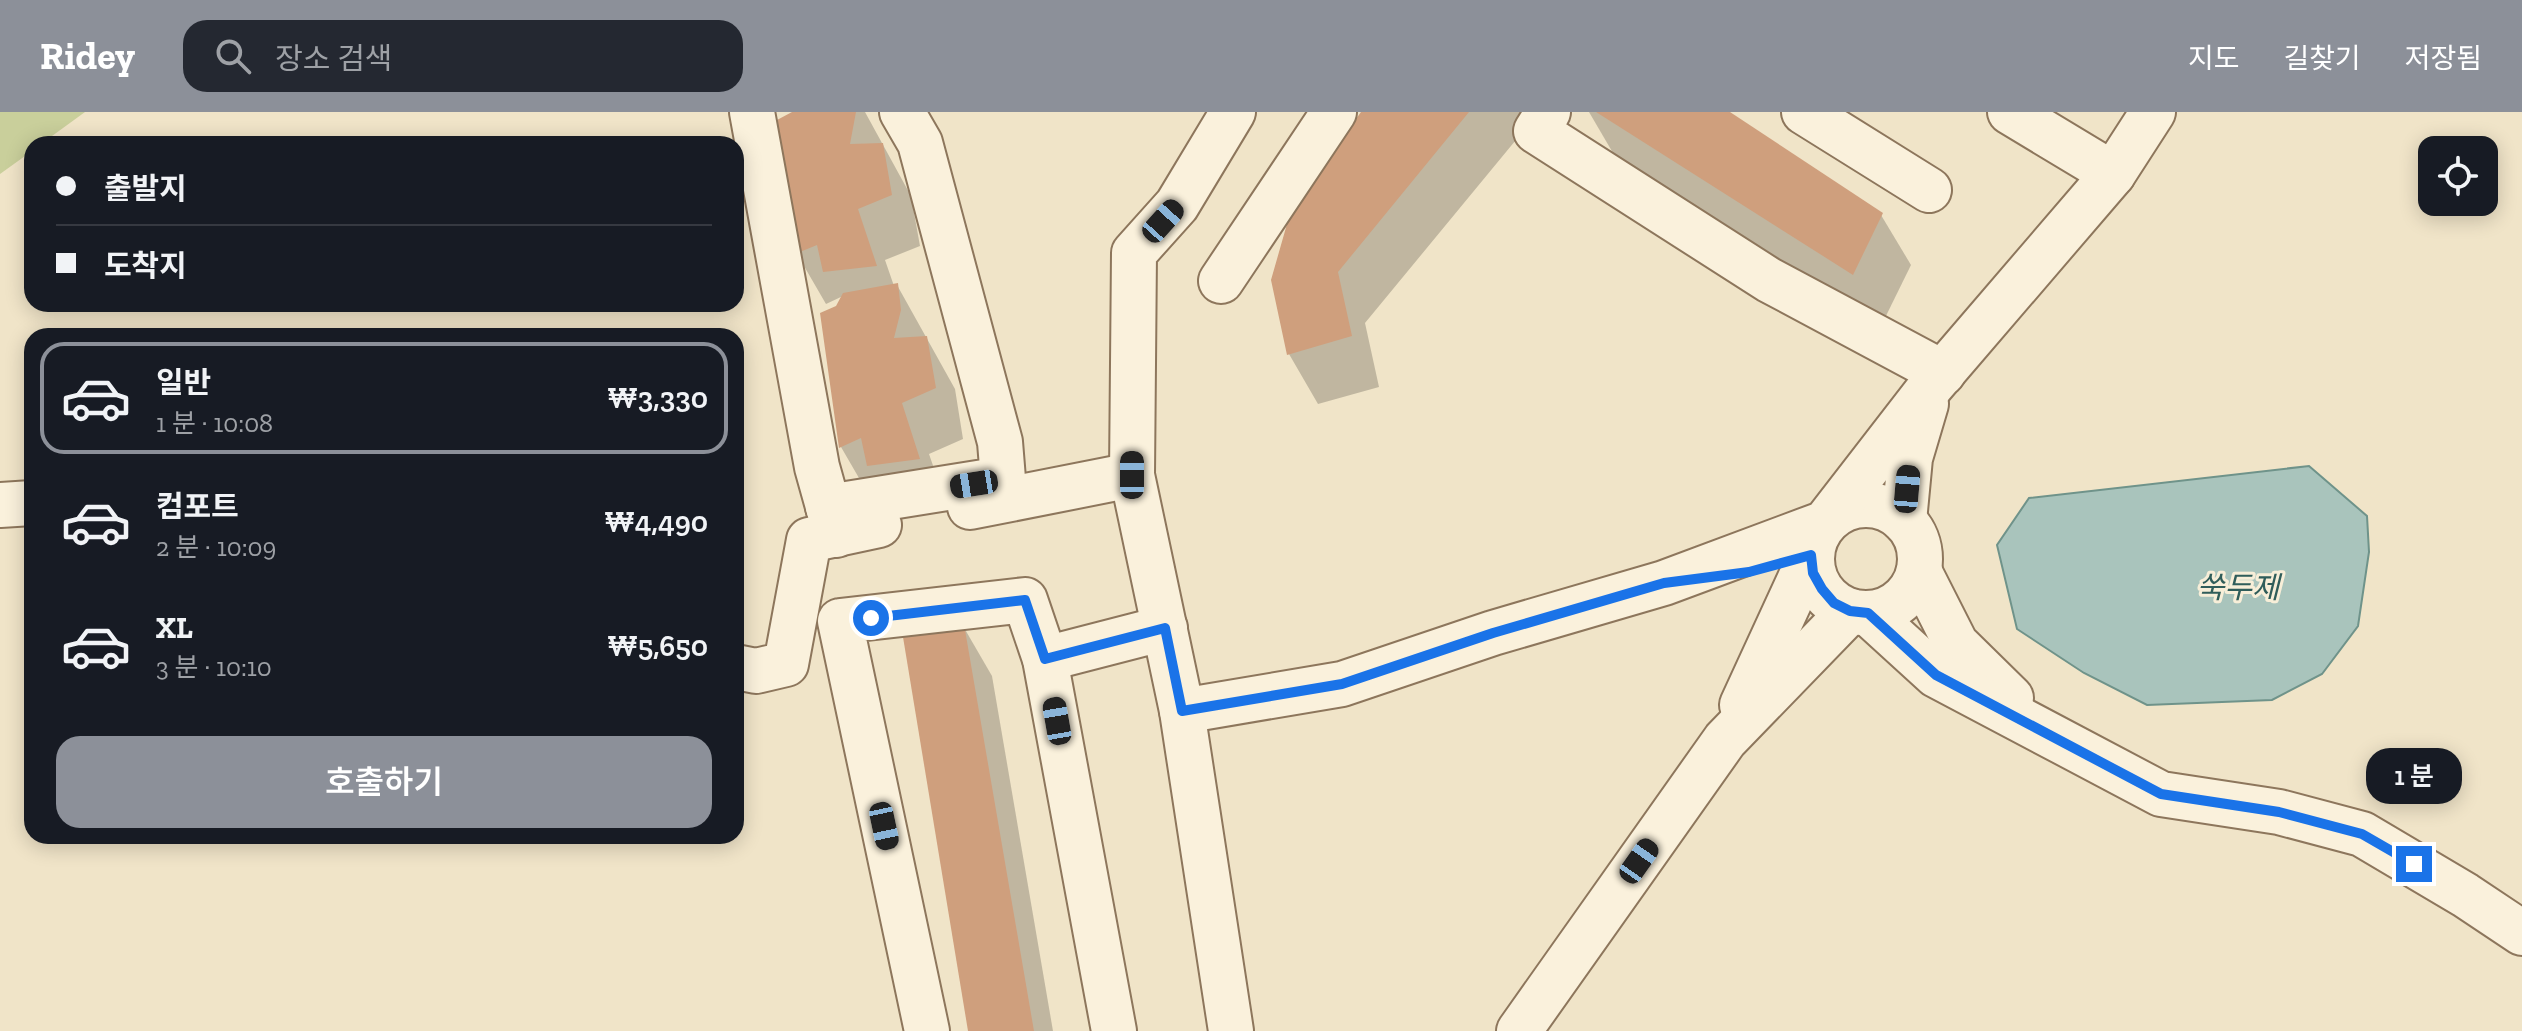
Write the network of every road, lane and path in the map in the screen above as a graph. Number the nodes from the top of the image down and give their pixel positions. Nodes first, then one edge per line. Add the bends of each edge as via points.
1 (752, 112) edge
2 (902, 112) edge
3 (1233, 112) edge
4 (1334, 112) edge
5 (1548, 112) edge
6 (1804, 112) edge
7 (2010, 112) edge
8 (2153, 112) edge
9 (2113, 174) junction
10 (1929, 190) dead end
11 (1221, 281) dead end
12 (1937, 380) junction
13 (1132, 475) junction
14 (1001, 490) junction
15 (24, 504) edge
16 (0, 505) edge
17 (832, 521) junction
18 (1904, 521) junction
19 (1818, 539) junction
20 (1919, 571) junction
21 (1859, 612) junction
22 (1165, 628) junction
23 (1045, 659) junction
24 (744, 669) edge
25 (1182, 711) junction
26 (2044, 731) junction
27 (1725, 740) junction
28 (2522, 933) edge
29 (927, 1031) edge
30 (1114, 1031) edge
31 (1231, 1031) edge
32 (1519, 1031) edge

1 - 17 street via 817,467
2 - 14 street via 920,143 1000,442
3 - 13 street via 1177,205 1134,253
4 - 11 street
5 - 12 street via 1536,131
6 - 10 street
7 - 9 street
8 - 9 street
9 - 12 street
12 - 18 street via 1910,458
12 - 19 street
13 - 14 street
13 - 22 street
14 - 17 street
15 - 16 street
17 - 24 street via 809,540 786,664
18 - 19 street via 1890,510 1855,506 1839,512
18 - 20 street via 1915,535
19 - 21 street via 1813,573 1834,603
19 - 25 street via 1493,633 1342,684
19 - 27 street
20 - 21 street via 1901,600 1885,609
20 - 26 street via 1956,644
21 - 26 street via 1936,675
21 - 27 street
22 - 23 street
22 - 25 street
23 - 29 street via 1025,600 840,621
23 - 30 street
25 - 31 street
26 - 28 street via 2161,794 2279,812 2362,834
27 - 32 street

